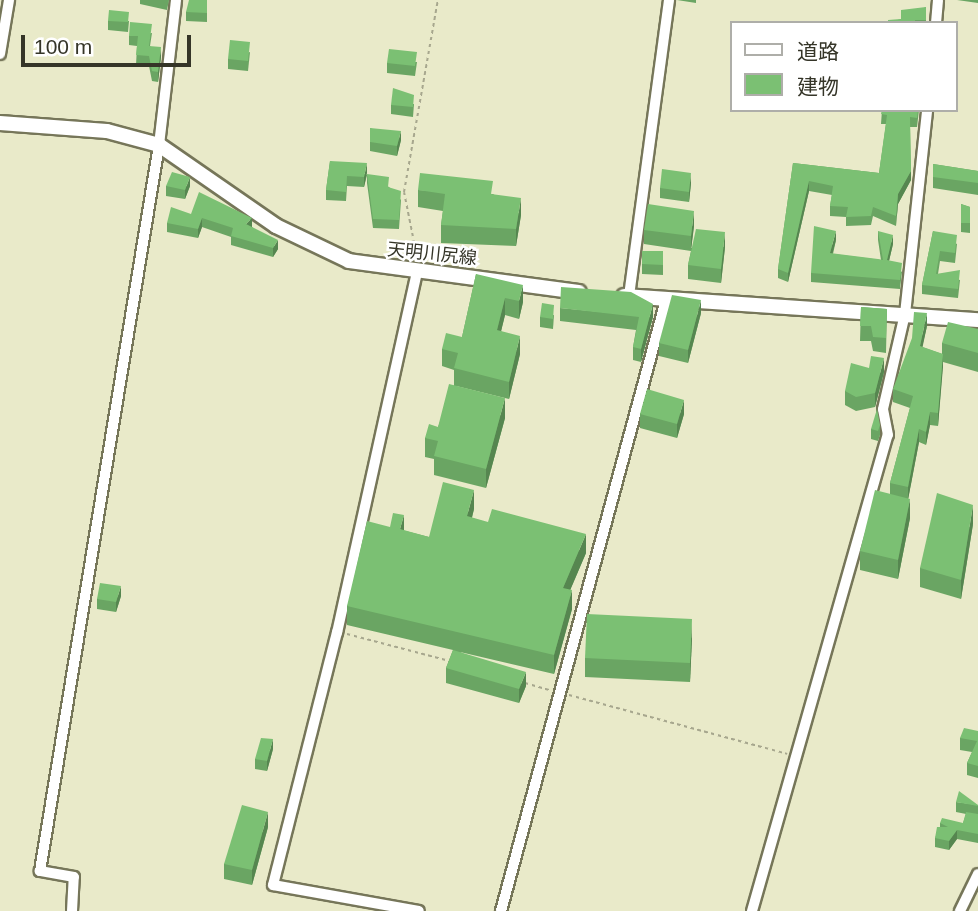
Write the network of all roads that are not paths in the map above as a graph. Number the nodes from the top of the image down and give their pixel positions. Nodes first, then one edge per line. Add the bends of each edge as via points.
1 (9, 0) edge
2 (176, 0) edge
3 (668, 0) edge
4 (938, 0) edge
5 (936, 21) edge
6 (0, 54) edge
7 (927, 112) edge
8 (0, 123) edge
9 (159, 145) junction
10 (417, 272) junction
11 (629, 296) junction
12 (666, 300) junction
13 (905, 314) junction
14 (978, 320) edge
15 (978, 874) edge
16 (72, 911) edge
17 (419, 911) edge
18 (501, 911) edge
19 (752, 911) edge
20 (960, 911) edge

1 - 6 street
2 - 9 street
3 - 11 street
4 - 5 street
7 - 13 street
8 - 9 main road, 天明川尻線 via 107,131
9 - 10 main road, 天明川尻線 via 312,247
9 - 16 street via 40,871 74,877
10 - 11 main road, 天明川尻線
10 - 17 street via 337,632 273,885
11 - 12 main road, 天明川尻線
12 - 13 main road, 天明川尻線
12 - 18 street
13 - 14 main road, 天明川尻線
13 - 19 street via 883,409 888,435
15 - 20 street

